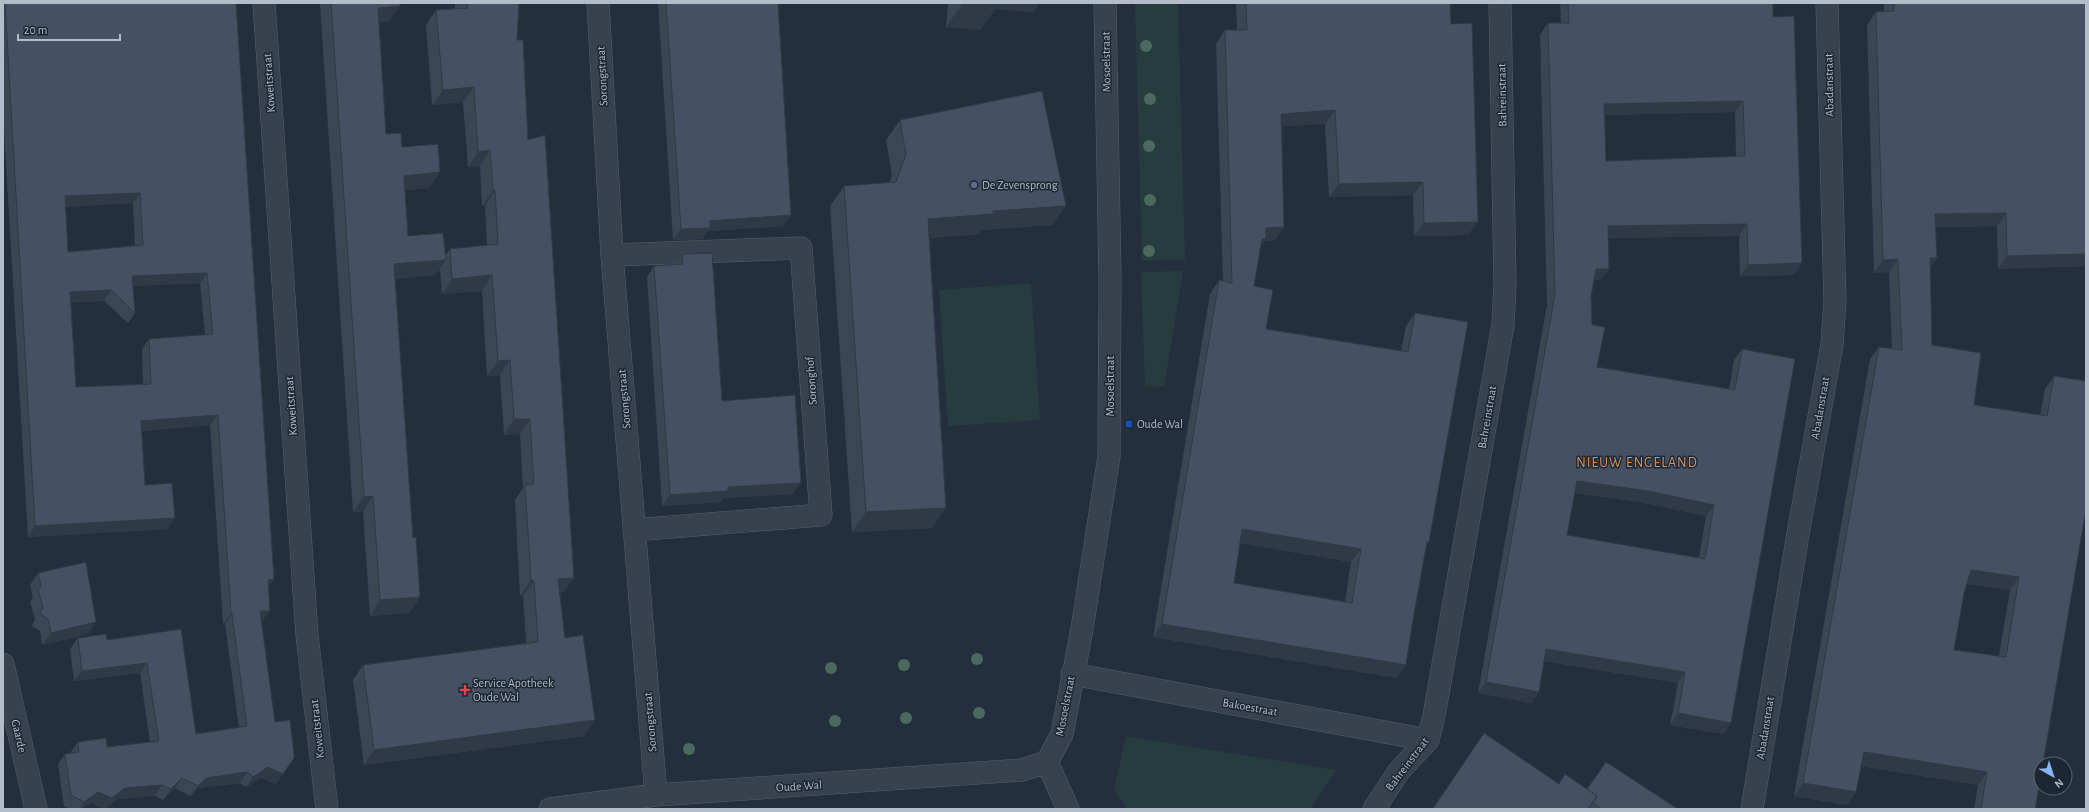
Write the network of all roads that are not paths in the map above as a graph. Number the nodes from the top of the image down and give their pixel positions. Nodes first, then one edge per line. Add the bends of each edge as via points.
1 (264, 3) edge
2 (598, 3) edge
3 (1104, 3) edge
4 (1500, 3) edge
5 (1827, 3) edge
6 (612, 255) junction
7 (634, 530) junction
8 (3, 664) edge
9 (1072, 674) junction
10 (1428, 740) junction
11 (1047, 762) junction
12 (656, 795) junction
13 (36, 809) edge
14 (327, 809) edge
15 (550, 809) edge
16 (1068, 809) edge
17 (1374, 809) edge
18 (1752, 809) edge

1 - 14 street, Koweitstraat via 307,635
2 - 6 street, Sorongstraat
3 - 9 street, Mosoelstraat via 1110,278 1109,456 1082,628
4 - 10 street, Bahreinstraat via 1505,284 1503,325
5 - 18 street, Abadanstraat via 1835,301 1832,344
6 - 7 street, Sorongstraat
6 - 7 street, Soronghof via 801,248 821,515
7 - 12 street, Sorongstraat
8 - 13 street, Gaarde
9 - 10 street, Bakoestraat
9 - 11 street, Mosoelstraat via 1062,734
10 - 17 street, Bahreinstraat via 1400,771
11 - 12 street, Oude Wal via 1022,770
11 - 16 street
12 - 15 street, Oude Wal

